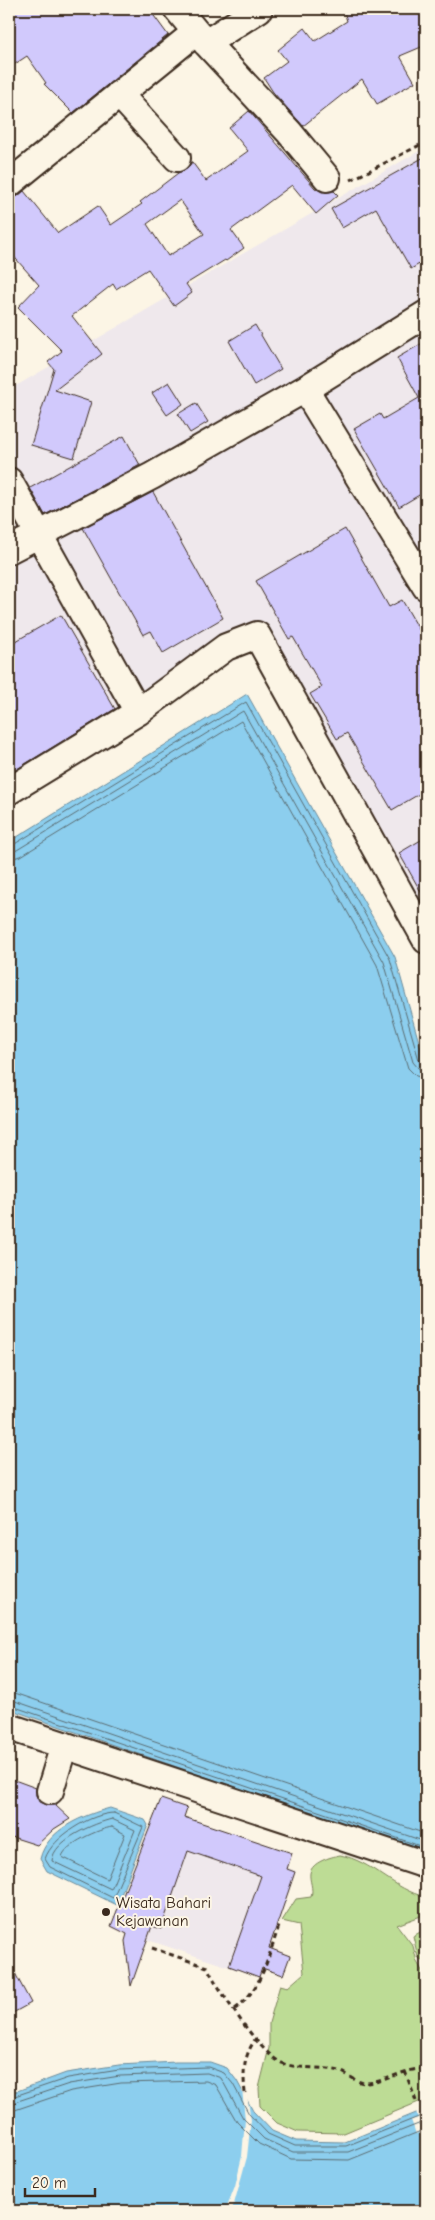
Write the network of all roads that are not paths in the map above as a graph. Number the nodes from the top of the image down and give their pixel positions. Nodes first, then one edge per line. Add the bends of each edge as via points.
1 (176, 9) edge
2 (259, 9) edge
3 (201, 38) junction
4 (120, 94) junction
5 (177, 158) dead end
6 (327, 178) road end
7 (9, 184) edge
8 (426, 314) edge
9 (305, 389) junction
10 (9, 481) edge
11 (37, 534) junction
12 (9, 550) edge
13 (426, 587) edge
14 (138, 712) junction
15 (9, 791) edge
16 (426, 940) edge
17 (9, 1727) edge
18 (64, 1745) junction
19 (50, 1791) dead end
20 (426, 1865) edge

1 - 3 street
2 - 3 street
3 - 4 street
3 - 6 street via 289,132
4 - 5 street
4 - 7 street
8 - 9 street
9 - 11 street via 152,476
9 - 13 street
10 - 11 street
11 - 12 street
11 - 14 street
14 - 15 street
14 - 16 street via 226,647 258,635
17 - 18 street
18 - 19 street
18 - 20 street

